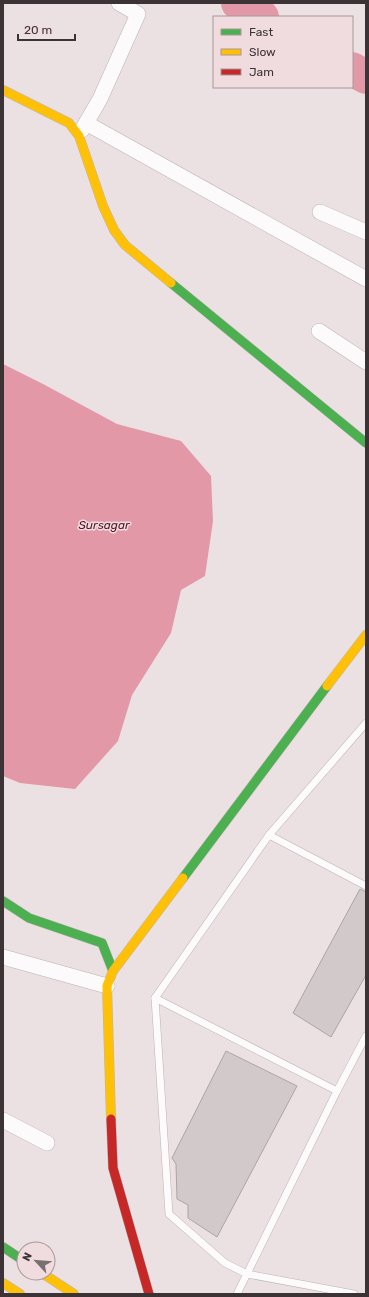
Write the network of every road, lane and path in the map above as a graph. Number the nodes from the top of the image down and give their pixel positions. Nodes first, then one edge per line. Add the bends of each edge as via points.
1 (119, 3) edge
2 (3, 90) edge
3 (86, 123) junction
4 (79, 136) junction
5 (320, 212) dead end
6 (366, 232) edge
7 (366, 279) edge
8 (319, 331) dead end
9 (366, 362) edge
10 (366, 444) edge
11 (366, 635) edge
12 (366, 722) edge
13 (269, 835) junction
14 (366, 886) edge
15 (3, 901) edge
16 (3, 957) edge
17 (112, 971) junction
18 (107, 986) junction
19 (155, 998) junction
20 (366, 1036) edge
21 (337, 1091) junction
22 (3, 1120) edge
23 (47, 1143) dead end
24 (3, 1247) edge
25 (16, 1256) edge
26 (247, 1274) junction
27 (54, 1281) edge
28 (3, 1283) edge
29 (20, 1294) edge
30 (74, 1294) edge
31 (149, 1294) edge
32 (237, 1294) edge
33 (354, 1294) edge

1 - 3 street via 138,14 100,99
2 - 4 street via 69,123
3 - 4 street
3 - 7 street
4 - 10 street via 103,206 114,230 125,245
5 - 6 street
8 - 9 street
11 - 17 street
12 - 13 lane
13 - 14 lane
13 - 19 lane
15 - 17 street via 29,918 102,943
16 - 18 street
17 - 18 street
18 - 31 street via 113,1168
19 - 21 lane
19 - 26 lane via 169,1214 225,1263
20 - 21 lane
21 - 26 lane
22 - 23 street
24 - 25 street
26 - 32 lane
26 - 33 lane
27 - 30 street
28 - 29 street

